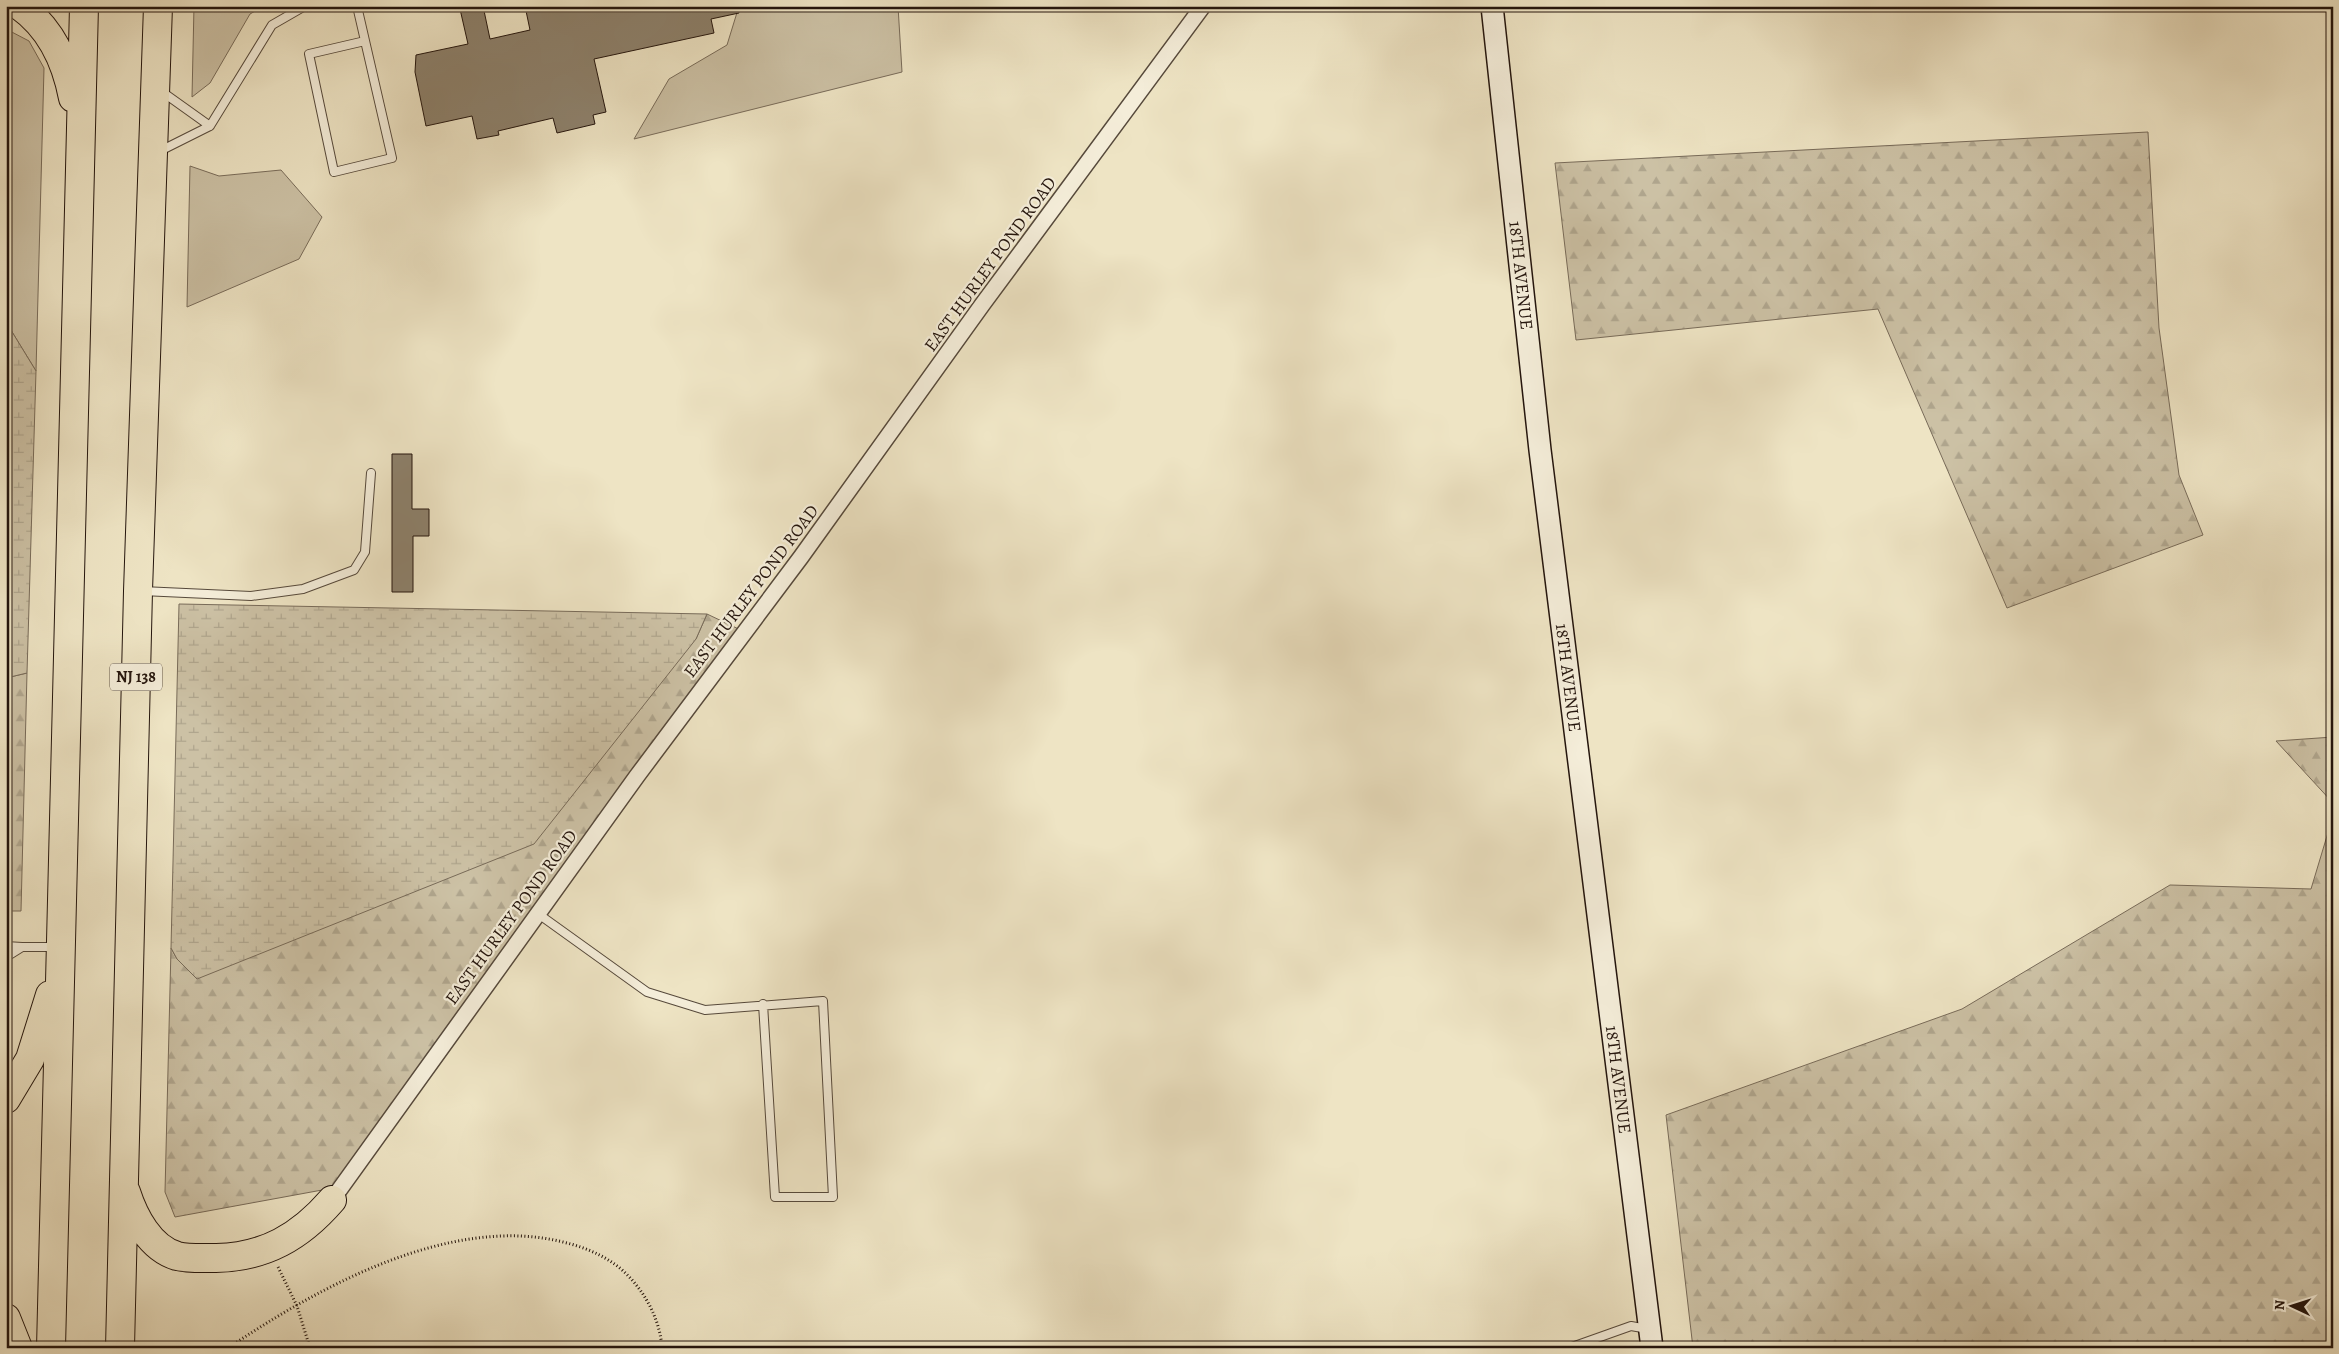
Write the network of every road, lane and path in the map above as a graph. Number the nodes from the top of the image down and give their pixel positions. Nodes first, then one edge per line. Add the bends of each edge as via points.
1 (20, 6) edge
2 (84, 6) edge
3 (158, 6) edge
4 (305, 6) edge
5 (357, 6) edge
6 (1203, 6) edge
7 (1492, 6) edge
8 (365, 41) junction
9 (156, 87) junction
10 (210, 126) junction
11 (80, 131) junction
12 (154, 154) junction
13 (371, 473) dead end
14 (138, 591) junction
15 (538, 913) junction
16 (6, 946) edge
17 (22, 946) junction
18 (62, 947) junction
19 (6, 957) edge
20 (763, 1004) junction
21 (6, 1099) edge
22 (124, 1184) junction
23 (332, 1200) joint
24 (271, 1248) junction
25 (298, 1306) junction
26 (6, 1318) edge
27 (1651, 1339) edge
28 (18, 1348) edge
29 (51, 1348) edge
30 (120, 1348) edge
31 (228, 1348) edge
32 (310, 1348) edge
33 (662, 1348) edge
34 (1569, 1348) edge

1 - 11 highway via 44,27 58,50
2 - 11 highway
3 - 9 highway, NJ 138
4 - 10 lane via 272,25
5 - 8 lane
6 - 15 street, EAST HURLEY POND ROAD
7 - 27 street, 18TH AVENUE via 1540,450
8 - 8 lane via 392,158 334,172 309,54
9 - 10 lane
9 - 12 highway, NJ 138
10 - 12 lane
11 - 18 highway
12 - 14 highway, NJ 138
13 - 14 lane via 366,552 354,570 303,589 251,596
14 - 22 highway, NJ 138
15 - 20 lane via 647,992 705,1010
15 - 23 street, EAST HURLEY POND ROAD
16 - 17 lane
17 - 18 lane
17 - 19 lane
18 - 21 highway via 38,1039
18 - 29 highway
20 - 20 lane via 775,1197 833,1197 823,1001
22 - 24 highway via 141,1225 158,1245 172,1254 191,1258 226,1258
22 - 30 highway, NJ 138
23 - 24 highway via 302,1229
24 - 25 path
25 - 31 path
25 - 32 path
25 - 33 path via 352,1277 434,1247 484,1238 533,1237 568,1243 613,1262 630,1277 645,1298 656,1319
26 - 28 highway
27 - 34 lane via 1631,1326

